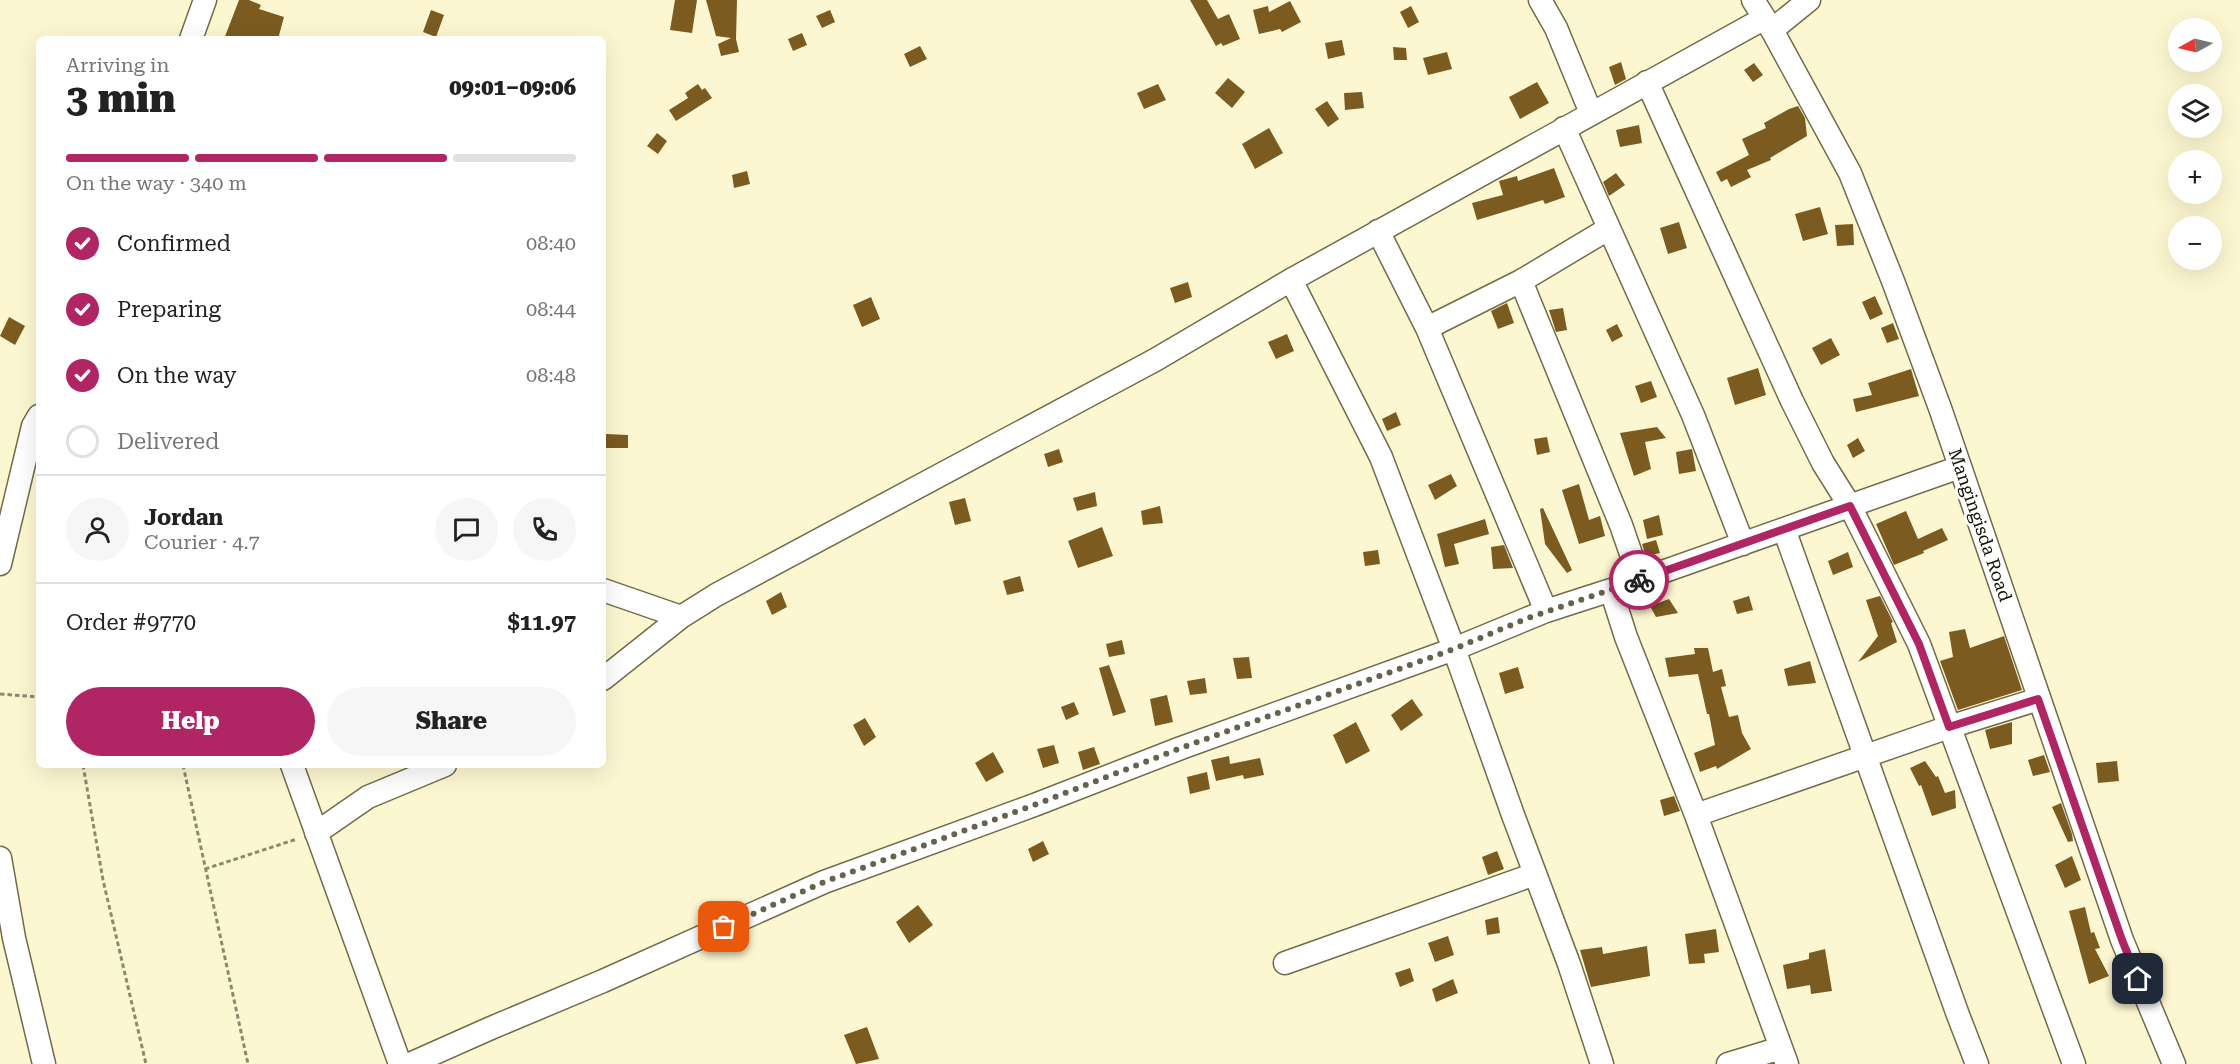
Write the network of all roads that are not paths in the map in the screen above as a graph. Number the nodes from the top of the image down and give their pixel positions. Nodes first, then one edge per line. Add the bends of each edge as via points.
1 (205, 0) edge
2 (1540, 0) edge
3 (1809, 0) edge
4 (1763, 16) edge
5 (192, 36) edge
6 (1647, 82) junction
7 (1590, 113) junction
8 (1564, 128) junction
9 (1608, 229) junction
10 (1378, 231) junction
11 (1291, 280) junction
12 (1521, 281) junction
13 (1427, 328) junction
14 (36, 421) edge
15 (1960, 467) junction
16 (1850, 506) junction
17 (1784, 529) junction
18 (1743, 544) junction
19 (0, 564) edge
20 (1640, 580) junction
21 (1611, 590) junction
22 (606, 591) edge
23 (1546, 611) junction
24 (681, 617) junction
25 (1454, 649) junction
26 (606, 677) edge
27 (2038, 699) junction
28 (1949, 727) junction
29 (1866, 756) junction
30 (292, 768) edge
31 (438, 768) edge
32 (1696, 814) junction
33 (316, 832) junction
34 (0, 858) edge
35 (1535, 874) junction
36 (1285, 963) dead end
37 (1784, 1056) edge
38 (44, 1064) edge
39 (400, 1064) edge
40 (411, 1064) edge
41 (1602, 1064) edge
42 (1728, 1064) edge
43 (1977, 1064) edge
44 (2074, 1064) edge
45 (2174, 1064) edge

1 - 5 street
2 - 7 street via 1556,28
3 - 4 street
4 - 6 street
4 - 15 street, Mangingisda Road via 1850,173
6 - 7 street
6 - 16 street via 1792,401
7 - 8 street
8 - 9 street
8 - 10 street
9 - 12 street
9 - 18 street via 1692,415
10 - 11 street
10 - 13 street
11 - 24 street via 1155,360
11 - 25 street via 1380,457
12 - 13 street
12 - 20 street
13 - 23 street
14 - 19 street
15 - 16 street
15 - 27 street, Mangingisda Road
16 - 17 street
16 - 28 street via 1919,644
17 - 18 street
17 - 29 street
18 - 20 street
20 - 21 street
21 - 23 street
21 - 32 street
22 - 24 street
23 - 25 street
24 - 26 street
25 - 35 street
25 - 40 street via 824,882
27 - 28 street
27 - 45 street, Mangingisda Road via 2122,940
28 - 29 street
28 - 44 street
29 - 32 street
29 - 43 street
30 - 33 street
31 - 33 street via 368,797
32 - 37 street
33 - 39 street
34 - 38 street via 14,938
35 - 36 street
35 - 41 street
37 - 42 street

